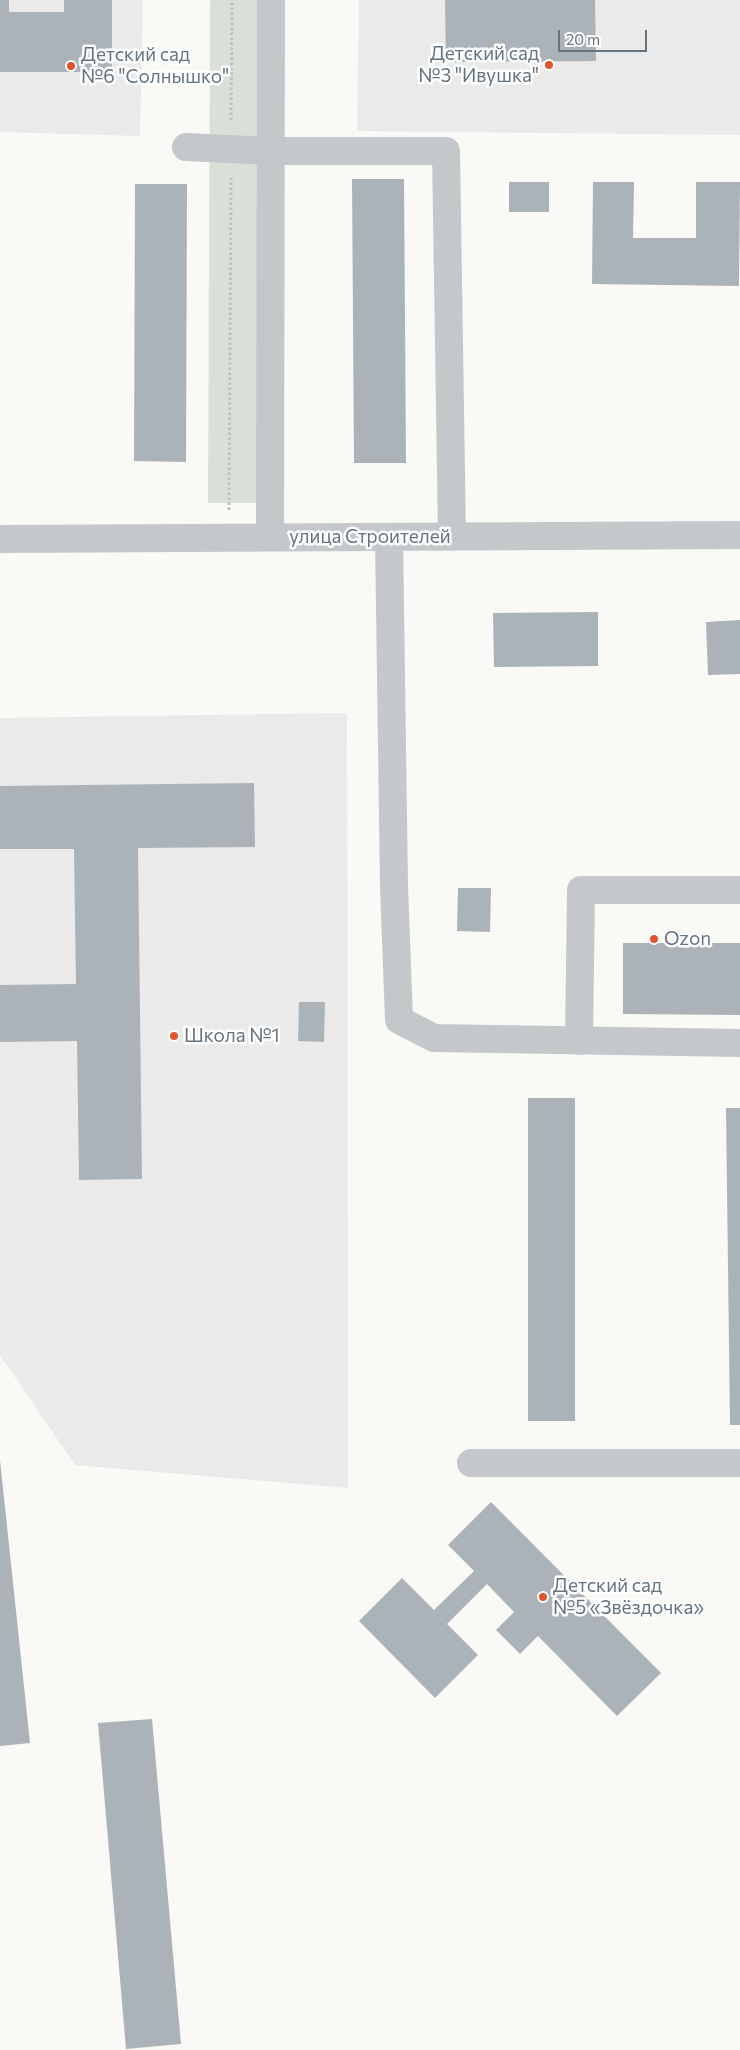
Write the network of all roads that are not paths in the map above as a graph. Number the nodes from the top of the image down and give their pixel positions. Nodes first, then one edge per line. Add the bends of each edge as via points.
1 (271, 0) edge
2 (186, 146) dead end
3 (270, 151) junction
4 (740, 534) edge
5 (270, 537) junction
6 (389, 537) junction
7 (452, 537) junction
8 (0, 539) edge
9 (740, 890) edge
10 (579, 1040) junction
11 (740, 1043) edge
12 (740, 1462) edge
13 (471, 1463) dead end

1 - 3 street
2 - 3 street
3 - 5 street
3 - 7 street via 446,151
4 - 7 street, улица Строителей
5 - 6 street, улица Строителей
5 - 8 street, улица Строителей
6 - 7 street, улица Строителей
6 - 10 street via 399,1020 434,1038
9 - 10 street via 581,890
10 - 11 street
12 - 13 street

